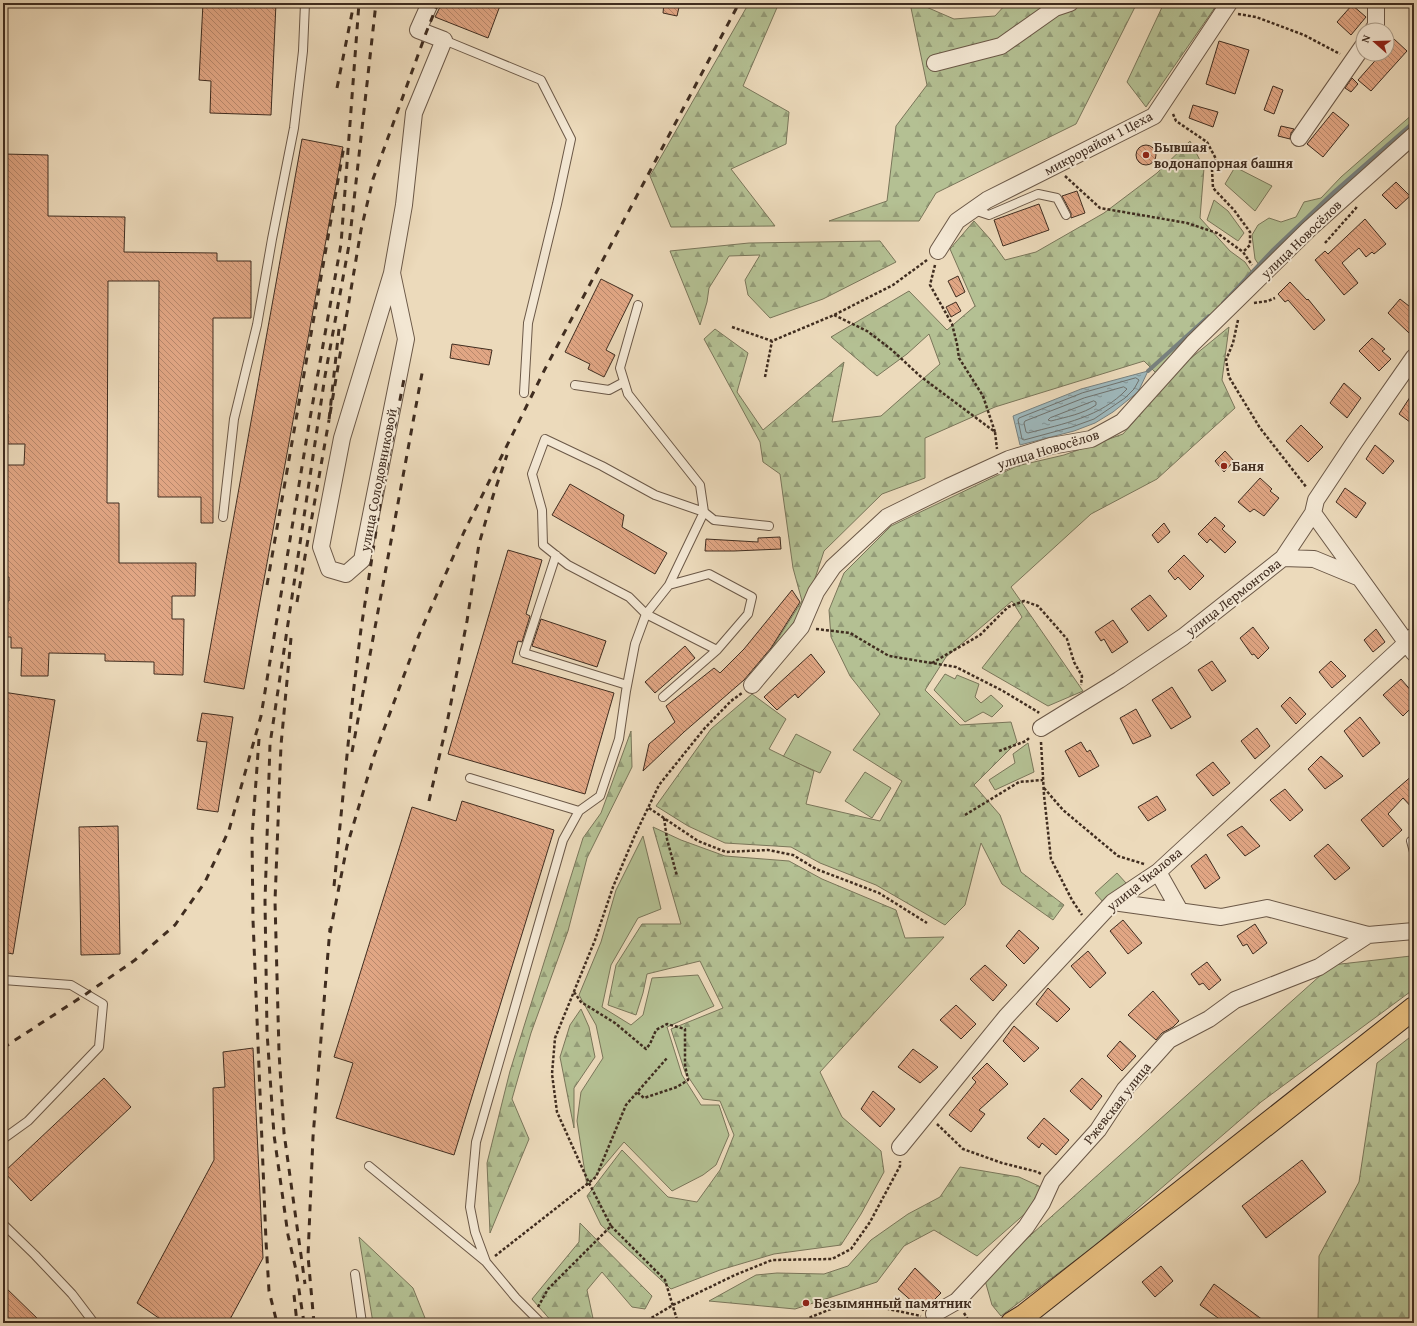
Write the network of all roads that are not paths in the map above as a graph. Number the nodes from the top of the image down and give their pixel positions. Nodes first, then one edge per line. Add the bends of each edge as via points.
1 (305, 3) edge
2 (430, 3) edge
3 (1070, 3) edge
4 (1376, 3) edge
5 (1226, 8) edge
6 (1376, 22) edge
7 (444, 40) junction
8 (1355, 58) edge
9 (935, 63) dead end
10 (1414, 135) edge
11 (1300, 138) dead end
12 (974, 210) junction
13 (1066, 215) dead end
14 (938, 251) road end
15 (392, 273) junction
16 (638, 305) dead end
17 (1414, 357) edge
18 (624, 382) junction
19 (575, 385) dead end
20 (524, 393) dead end
21 (1315, 506) junction
22 (704, 512) junction
23 (223, 517) dead end
24 (769, 526) dead end
25 (556, 555) junction
26 (1283, 558) junction
27 (1360, 578) junction
28 (669, 585) junction
29 (646, 614) junction
30 (1411, 644) edge
31 (717, 650) junction
32 (627, 685) junction
33 (752, 685) road end
34 (663, 697) dead end
35 (1041, 728) road end
36 (470, 778) dead end
37 (579, 811) junction
38 (1411, 841) dead end
39 (1414, 852) edge
40 (1158, 872) junction
41 (1113, 902) junction
42 (1180, 911) junction
43 (1414, 931) edge
44 (1368, 936) junction
45 (3, 980) edge
46 (1414, 1008) edge
47 (3, 1139) edge
48 (900, 1146) road end
49 (369, 1166) dead end
50 (3, 1224) edge
51 (486, 1262) junction
52 (355, 1274) dead end
53 (934, 1314) road end
54 (94, 1323) edge
55 (362, 1323) edge
56 (541, 1323) edge
57 (1012, 1323) edge

1 - 23 lane via 303,51 294,128 257,325 234,419
2 - 7 street via 418,30
3 - 9 street via 1055,8 1001,46
4 - 6 street
5 - 12 street, микрорайон 1 Цеха via 1154,116 988,200
7 - 15 street, улица Солодовниковой via 414,113 404,205
7 - 20 lane via 541,80 570,140 528,322
8 - 11 street
10 - 33 street, улица Новосёлов via 1309,229 1193,343 1122,422 1091,439 1051,446 1009,459 887,517 833,567 816,592 801,627
12 - 13 lane via 989,215 1038,194 1057,198
12 - 14 street, микрорайон 1 Цеха via 957,221
15 - 15 street, улица Солодовниковой via 406,339 362,560 346,574 329,569 321,548 342,438
16 - 18 lane via 620,368
17 - 21 street, улица Лермонтова
18 - 19 lane via 609,390
18 - 22 lane via 628,394 700,485
21 - 26 street, улица Лермонтова
21 - 27 street
22 - 24 lane via 714,520
22 - 25 lane via 655,495 546,439 532,474 542,510 543,545
22 - 28 lane
25 - 29 lane via 568,565 629,596
25 - 32 lane via 524,653
26 - 27 street via 1314,559
26 - 35 street, улица Лермонтова via 1183,637
27 - 30 street
28 - 29 lane
28 - 31 lane via 709,574 752,597 748,614
29 - 31 lane
29 - 32 lane via 635,644
30 - 40 street, улица Чкалова
31 - 34 lane
32 - 37 lane via 619,739 600,796
36 - 37 lane
37 - 51 lane via 563,840 476,1142 470,1207 475,1232
38 - 39 lane
40 - 41 street, улица Чкалова
40 - 42 street
41 - 42 street
41 - 48 street, улица Чкалова via 1006,1017
42 - 44 street via 1221,917 1267,908
43 - 44 street, Ржевская улица
44 - 53 street, Ржевская улица via 1319,967 1235,1000 1209,1019 1169,1040 1125,1089 1098,1130 1052,1181 1042,1203 1026,1227 957,1301
45 - 47 lane via 71,985 103,1004 99,1047 28,1121
46 - 57 main road
49 - 51 lane
50 - 54 lane via 72,1294
51 - 56 lane
52 - 55 lane

